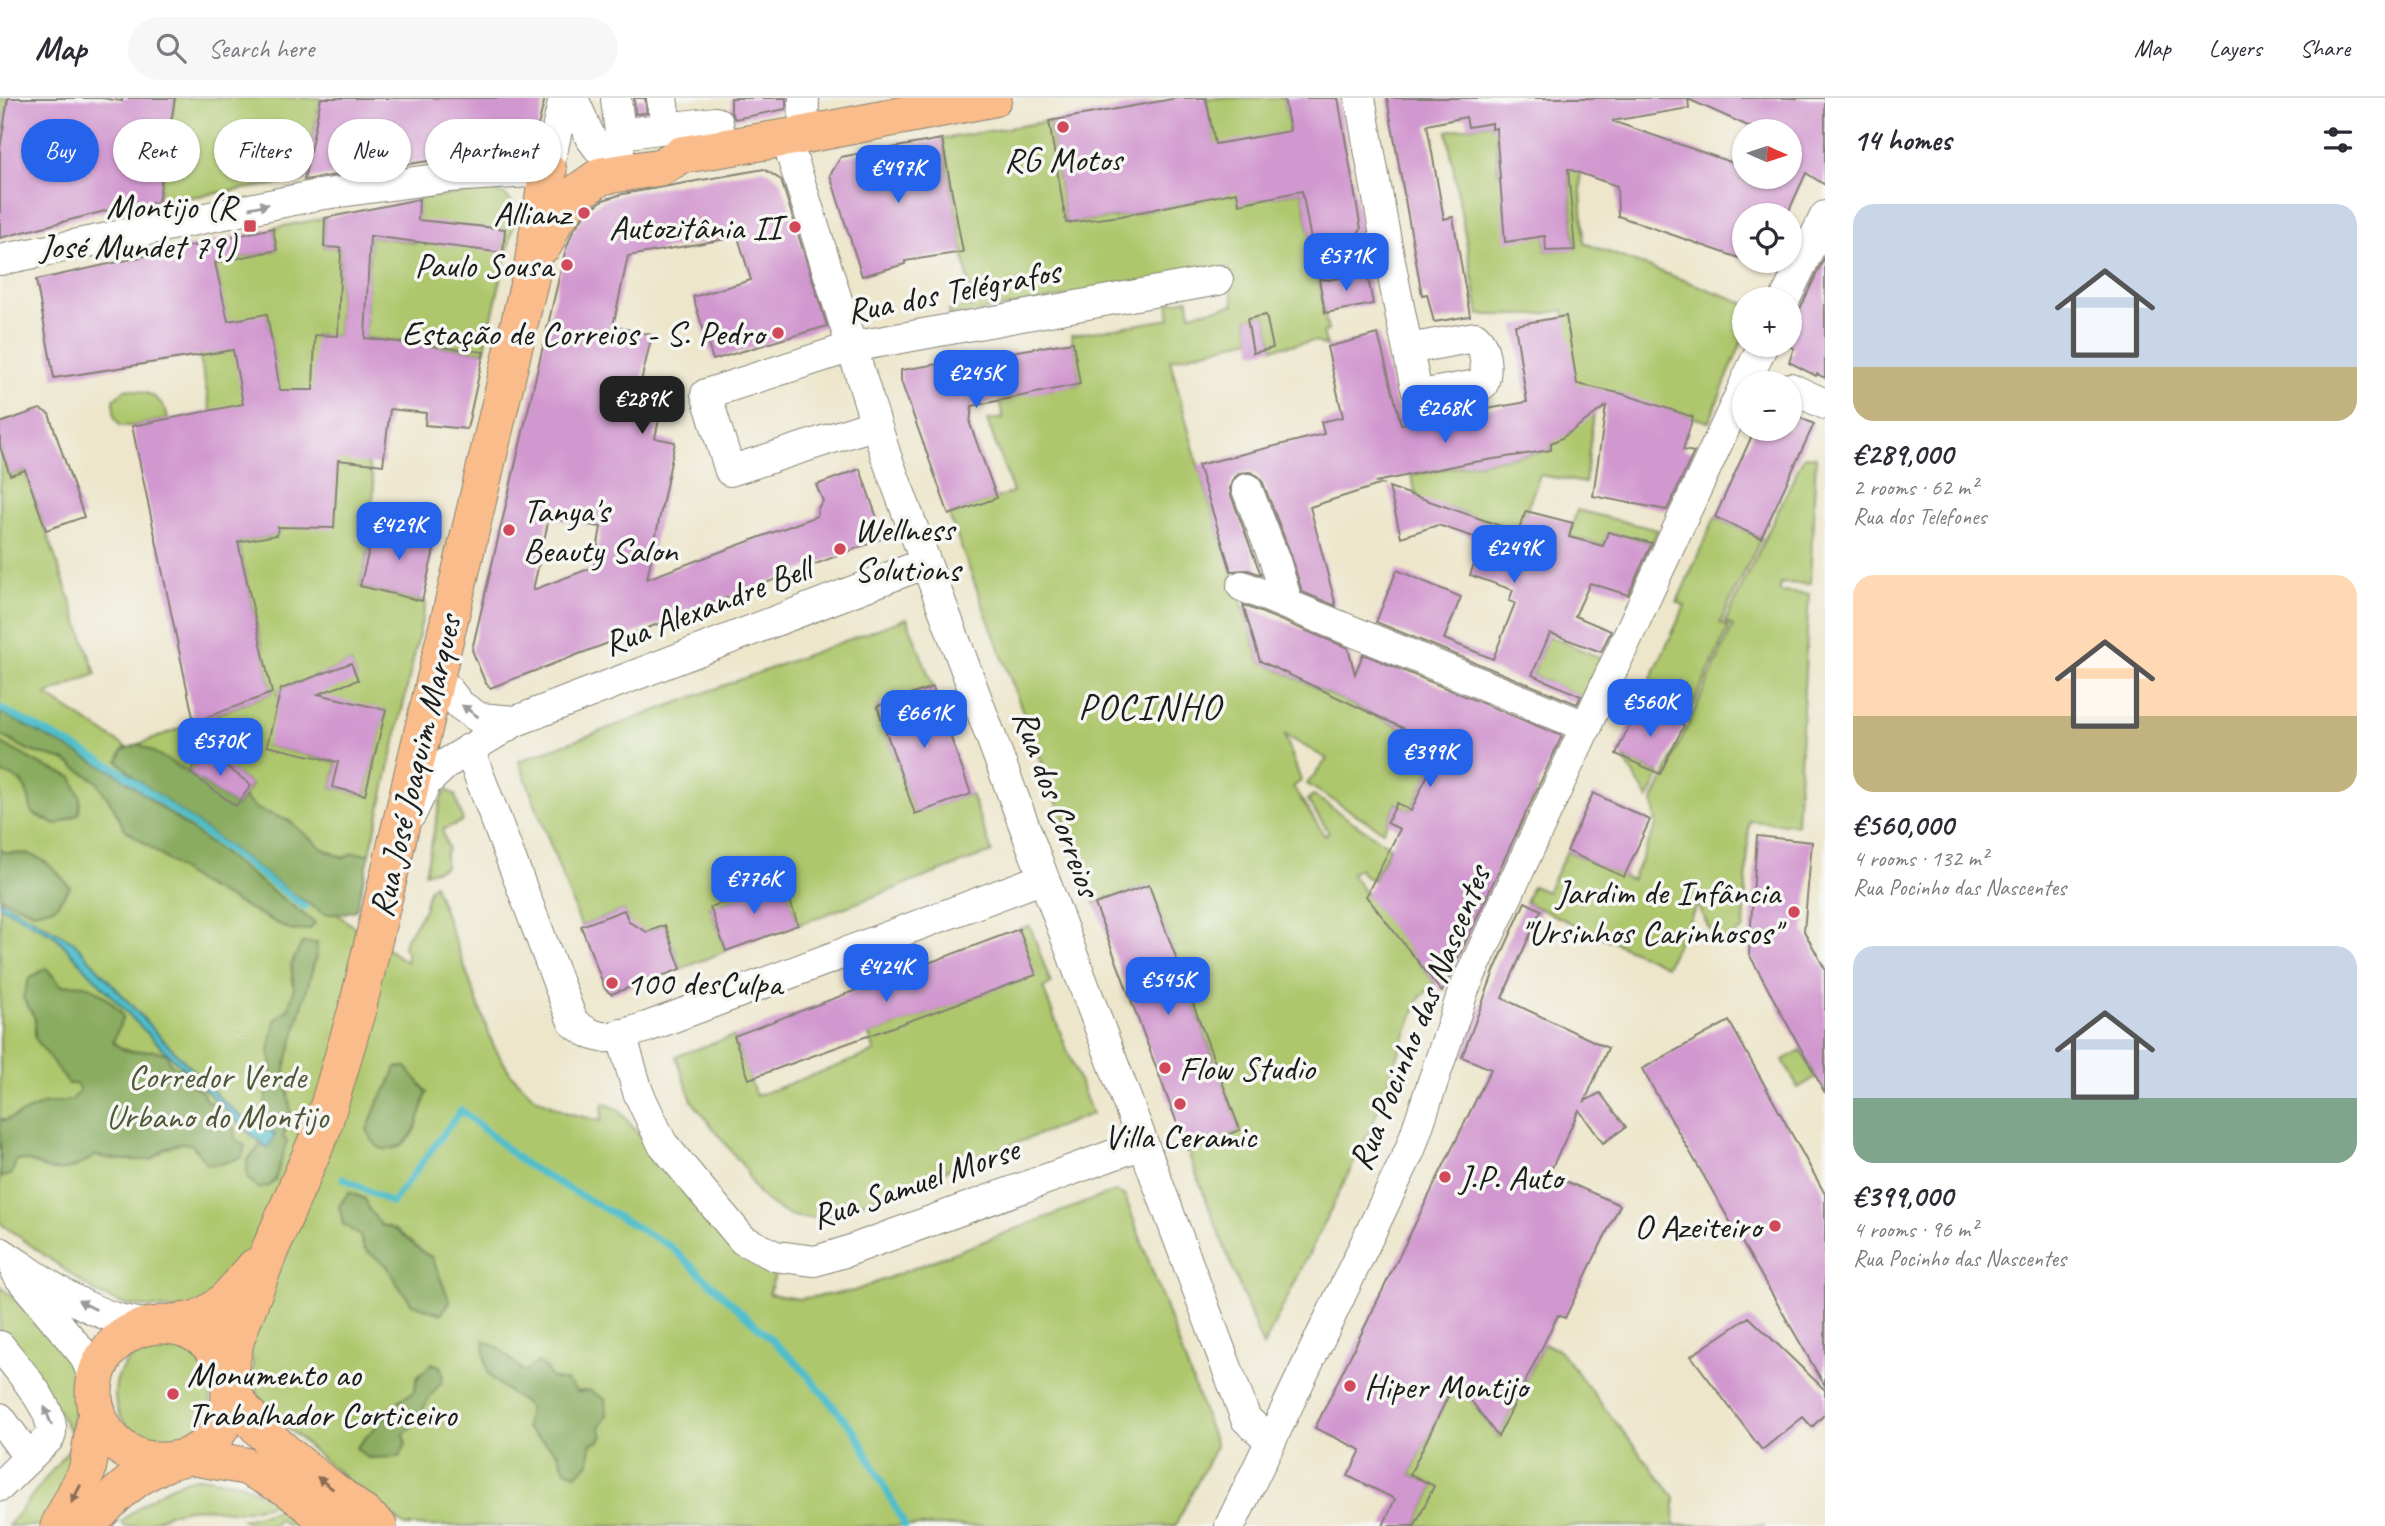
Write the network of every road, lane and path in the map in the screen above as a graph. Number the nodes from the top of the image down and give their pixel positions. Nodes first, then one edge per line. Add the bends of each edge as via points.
1 (564, 98) edge
2 (573, 98) edge
3 (804, 98) edge
4 (993, 98) edge
5 (1360, 98) edge
6 (559, 119) edge
7 (670, 123) edge
8 (610, 136) edge
9 (795, 136) junction
10 (561, 161) edge
11 (425, 180) edge
12 (515, 182) edge
13 (546, 182) edge
14 (1825, 216) edge
15 (1387, 252) junction
16 (0, 260) edge
17 (1326, 263) dead end
18 (531, 270) junction
19 (1218, 280) dead end
20 (1791, 287) edge
21 (852, 347) junction
22 (1408, 349) dead end
23 (1802, 393) edge
24 (1825, 404) edge
25 (1732, 412) edge
26 (876, 424) junction
27 (1247, 489) dead end
28 (926, 563) junction
29 (1242, 586) dead end
30 (1288, 605) junction
31 (437, 676) junction
32 (516, 721) junction
33 (1587, 727) junction
34 (469, 749) junction
35 (398, 840) junction
36 (1044, 877) junction
37 (621, 1034) junction
38 (1143, 1144) junction
39 (269, 1252) junction
40 (0, 1253) edge
41 (155, 1325) junction
42 (0, 1346) edge
43 (229, 1383) junction
44 (96, 1395) junction
45 (0, 1418) edge
46 (1271, 1441) junction
47 (29, 1458) junction
48 (180, 1459) junction
49 (0, 1486) edge
50 (59, 1526) edge
51 (87, 1526) edge
52 (335, 1526) edge
53 (378, 1526) edge
54 (1230, 1526) edge

1 - 6 street, Rua José Joaquim Marques
2 - 8 street via 590,137
3 - 9 street, Rua dos Correios
4 - 9 main road
5 - 15 street
7 - 8 main road via 658,148
7 - 9 main road via 726,146
8 - 10 street
8 - 18 main road, Rua José Joaquim Marques via 555,219
9 - 21 street, Rua dos Correios
16 -> 11 street via 318,195
12 - 18 street via 528,197 533,225
13 - 18 main road, Rua José Joaquim Marques
14 - 20 street
15 - 17 street
15 - 22 street
18 - 31 main road, Rua José Joaquim Marques
19 - 21 street, Rua dos Telégrafos
21 - 26 street, Rua dos Correios
21 - 26 street, Rua dos Telégrafos via 706,394 730,471
23 - 24 street
25 - 33 street, Rua Pocinho das Nascentes
26 - 28 street, Rua dos Correios
27 - 30 street
28 - 32 street, Rua Alexandre Bell
28 - 36 street, Rua dos Correios
29 - 30 street
30 - 33 street
32 -> 31 street, Rua Alexandre Bell via 479,718 460,705
31 - 35 main road, Rua José Joaquim Marques
32 - 34 street, Rua Alexandre Bell
33 - 46 street, Rua Pocinho das Nascentes via 1464,989 1410,1150
34 - 35 street, Rua Alexandre Bell via 426,783
34 - 37 street via 573,1022 589,1035 609,1038
35 - 39 main road, Rua José Joaquim Marques via 358,1006 322,1129
36 - 37 street
36 - 38 street, Rua dos Correios
37 - 38 street, Rua Samuel Morse via 638,1092 662,1143 743,1240 775,1256 815,1261 845,1252
38 - 46 street, Rua dos Correios via 1246,1419
39 - 41 main road, Rua José Joaquim Marques via 211,1312
39 - 43 main road, Rua José Joaquim Marques via 236,1338
41 -> 40 street via 118,1319 98,1310
40 - 44 street via 84,1355
41 - 43 main road via 176,1326 209,1343 220,1357
41 - 44 main road via 132,1332 115,1344 102,1360
47 -> 42 street via 50,1437 51,1422
43 - 48 main road via 228,1411 220,1430 206,1445
53 -> 43 main road via 264,1434 245,1415
44 - 48 main road via 104,1429 116,1444 150,1461
44 -> 50 main road via 87,1471
45 - 47 street
46 - 54 street, Rua Pocinho das Nascentes
47 - 49 street
48 - 51 main road via 146,1471 117,1492
48 - 52 main road via 245,1466 288,1488

